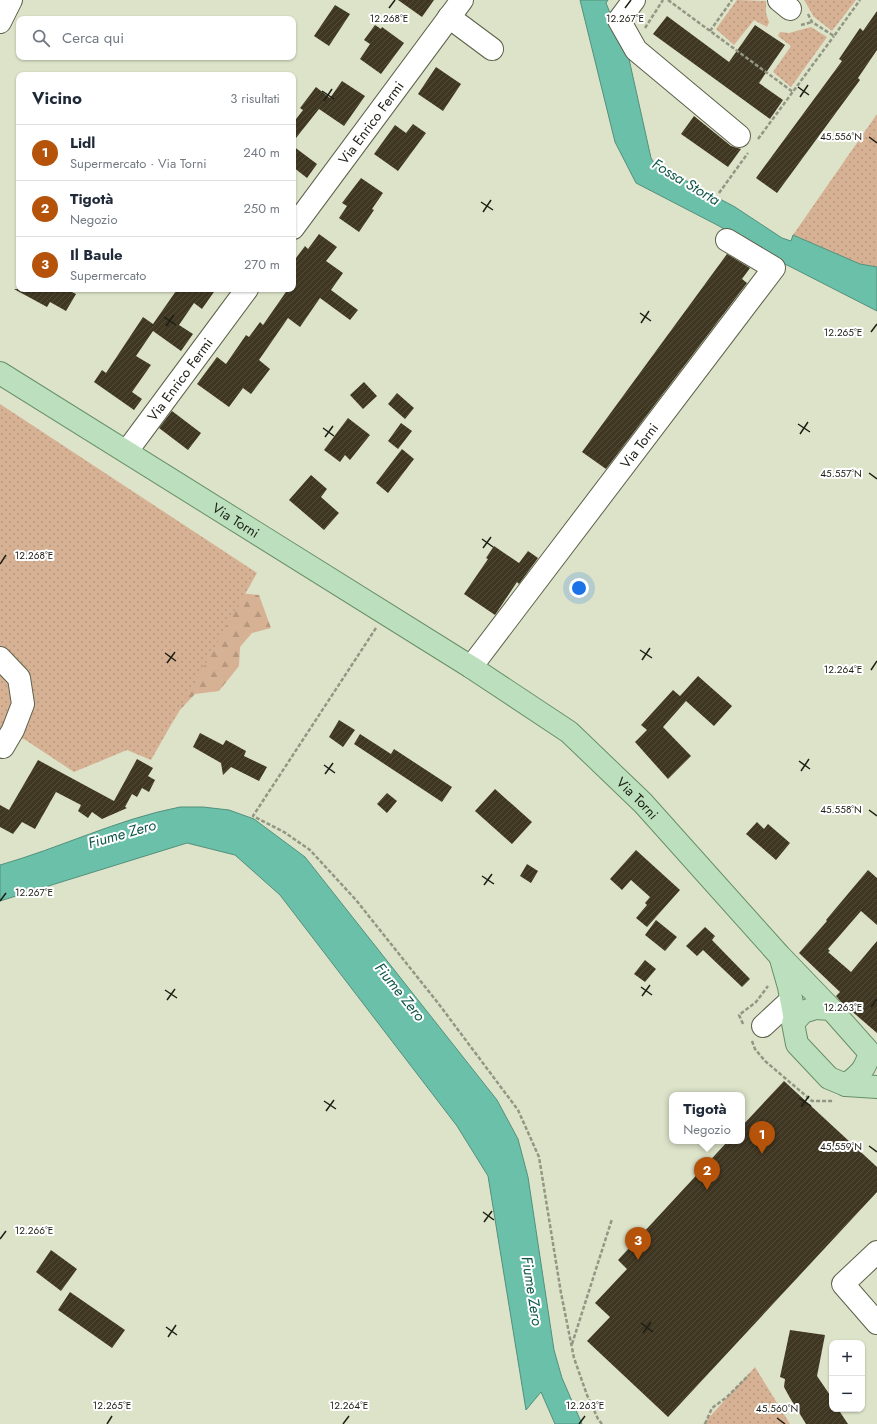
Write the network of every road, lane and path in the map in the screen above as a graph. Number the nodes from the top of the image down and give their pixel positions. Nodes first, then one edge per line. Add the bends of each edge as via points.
1 (11, 0) edge
2 (462, 0) edge
3 (634, 0) edge
4 (664, 0) edge
5 (668, 0) edge
6 (732, 0) edge
7 (860, 0) edge
8 (792, 6) edge
9 (449, 17) junction
10 (0, 22) edge
11 (710, 31) junction
12 (834, 36) junction
13 (633, 46) junction
14 (492, 49) dead end
15 (793, 92) junction
16 (749, 142) junction
17 (719, 193) dead end
18 (296, 224) edge
19 (727, 240) dead end
20 (246, 292) edge
21 (0, 374) edge
22 (127, 451) junction
23 (378, 625) dead end
24 (0, 658) edge
25 (471, 667) junction
26 (4, 747) dead end
27 (780, 956) junction
28 (767, 981) dead end
29 (831, 1009) junction
30 (793, 1010) junction
31 (752, 1030) junction
32 (873, 1058) edge
33 (877, 1087) edge
34 (840, 1093) junction
35 (612, 1219) dead end
36 (877, 1252) edge
37 (877, 1323) edge
38 (571, 1345) junction
39 (749, 1375) dead end
40 (602, 1424) edge
41 (705, 1424) edge

1 - 10 street
2 - 9 street, Via Enrico Fermi
3 - 13 street via 620,20
4 - 13 path
5 - 11 path
6 - 11 path
7 - 12 path
8 - 12 path
9 - 14 street
9 - 18 street, Via Enrico Fermi
11 - 15 path
12 - 15 path
13 - 16 street
15 - 16 path
16 - 17 path
19 - 25 street, Via Torni via 774,268
20 - 22 street, Via Enrico Fermi
21 - 22 main road, Via Torni
22 - 25 main road, Via Torni
23 - 38 path via 253,816 284,832 310,850 356,900 438,1003 518,1110 539,1157
24 - 26 street via 19,678 23,704
25 - 27 main road, Via Torni via 569,732 643,803
27 - 29 main road, Via Torni
27 - 30 main road, Via Torni
28 - 31 path via 768,988 756,1002 739,1015
29 - 30 main road via 815,1008 803,1012
29 - 32 main road, Via Torni
30 - 31 street
30 - 34 main road, Via Torni via 797,1044
31 - 34 path via 755,1049 765,1061 812,1100
32 - 34 main road, Via Torni
33 - 34 main road, Via Torni
35 - 38 path
36 - 37 street via 843,1284
38 - 40 path via 587,1395
39 - 41 path via 712,1408

